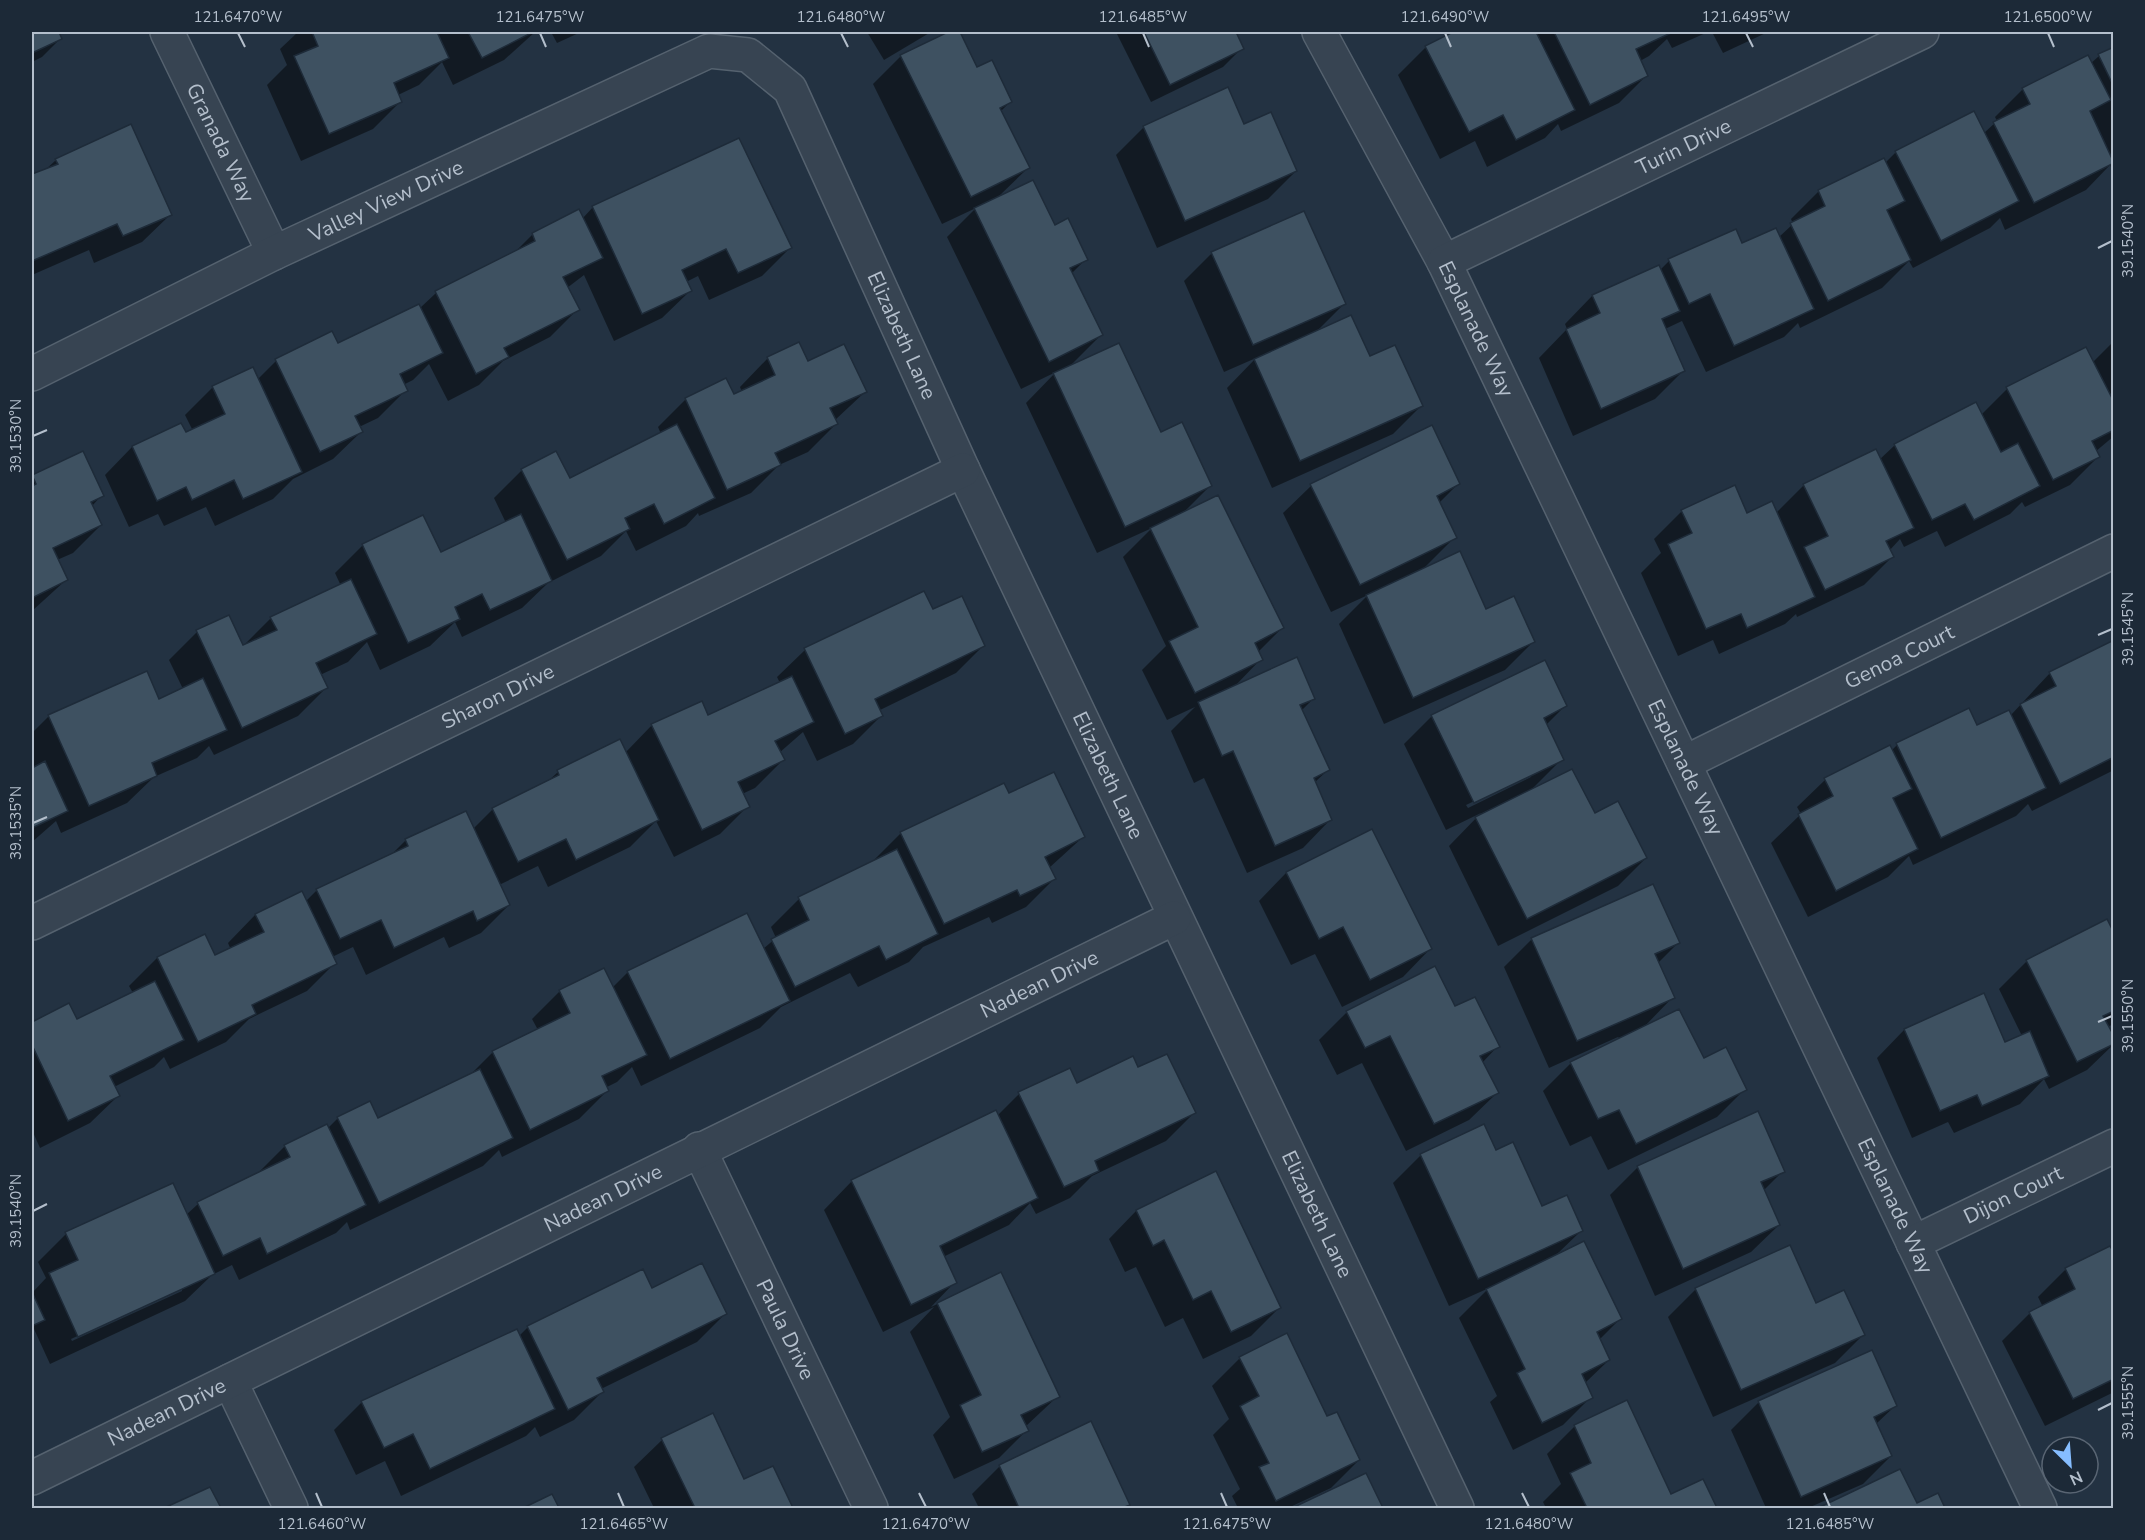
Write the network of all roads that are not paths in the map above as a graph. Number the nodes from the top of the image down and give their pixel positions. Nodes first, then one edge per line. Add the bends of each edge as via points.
1 (167, 32) edge
2 (1319, 32) edge
3 (1922, 32) edge
4 (748, 55) joint
5 (274, 253) junction
6 (1444, 262) junction
7 (32, 374) edge
8 (963, 470) junction
9 (2114, 551) edge
10 (1684, 763) junction
11 (1174, 918) junction
12 (32, 923) edge
13 (2114, 1146) edge
14 (699, 1149) junction
15 (1913, 1243) junction
16 (230, 1382) junction
17 (32, 1478) edge
18 (291, 1509) edge
19 (871, 1509) edge
20 (1457, 1509) edge
21 (2040, 1509) edge

1 - 5 street, Granada Way
2 - 6 street, Esplanade Way
3 - 6 street, Turin Drive
4 - 5 street, Valley View Drive via 708,51
4 - 8 street, Elizabeth Lane via 790,89
5 - 7 street, Valley View Drive
6 - 10 street, Esplanade Way
8 - 11 street, Elizabeth Lane
8 - 12 street, Sharon Drive
9 - 10 street, Genoa Court
10 - 15 street, Esplanade Way
11 - 14 street, Nadean Drive
11 - 20 street, Elizabeth Lane
13 - 15 street, Dijon Court
14 - 16 street, Nadean Drive
14 - 19 street, Paula Drive
15 - 21 street, Esplanade Way
16 - 17 street, Nadean Drive
16 - 18 street

